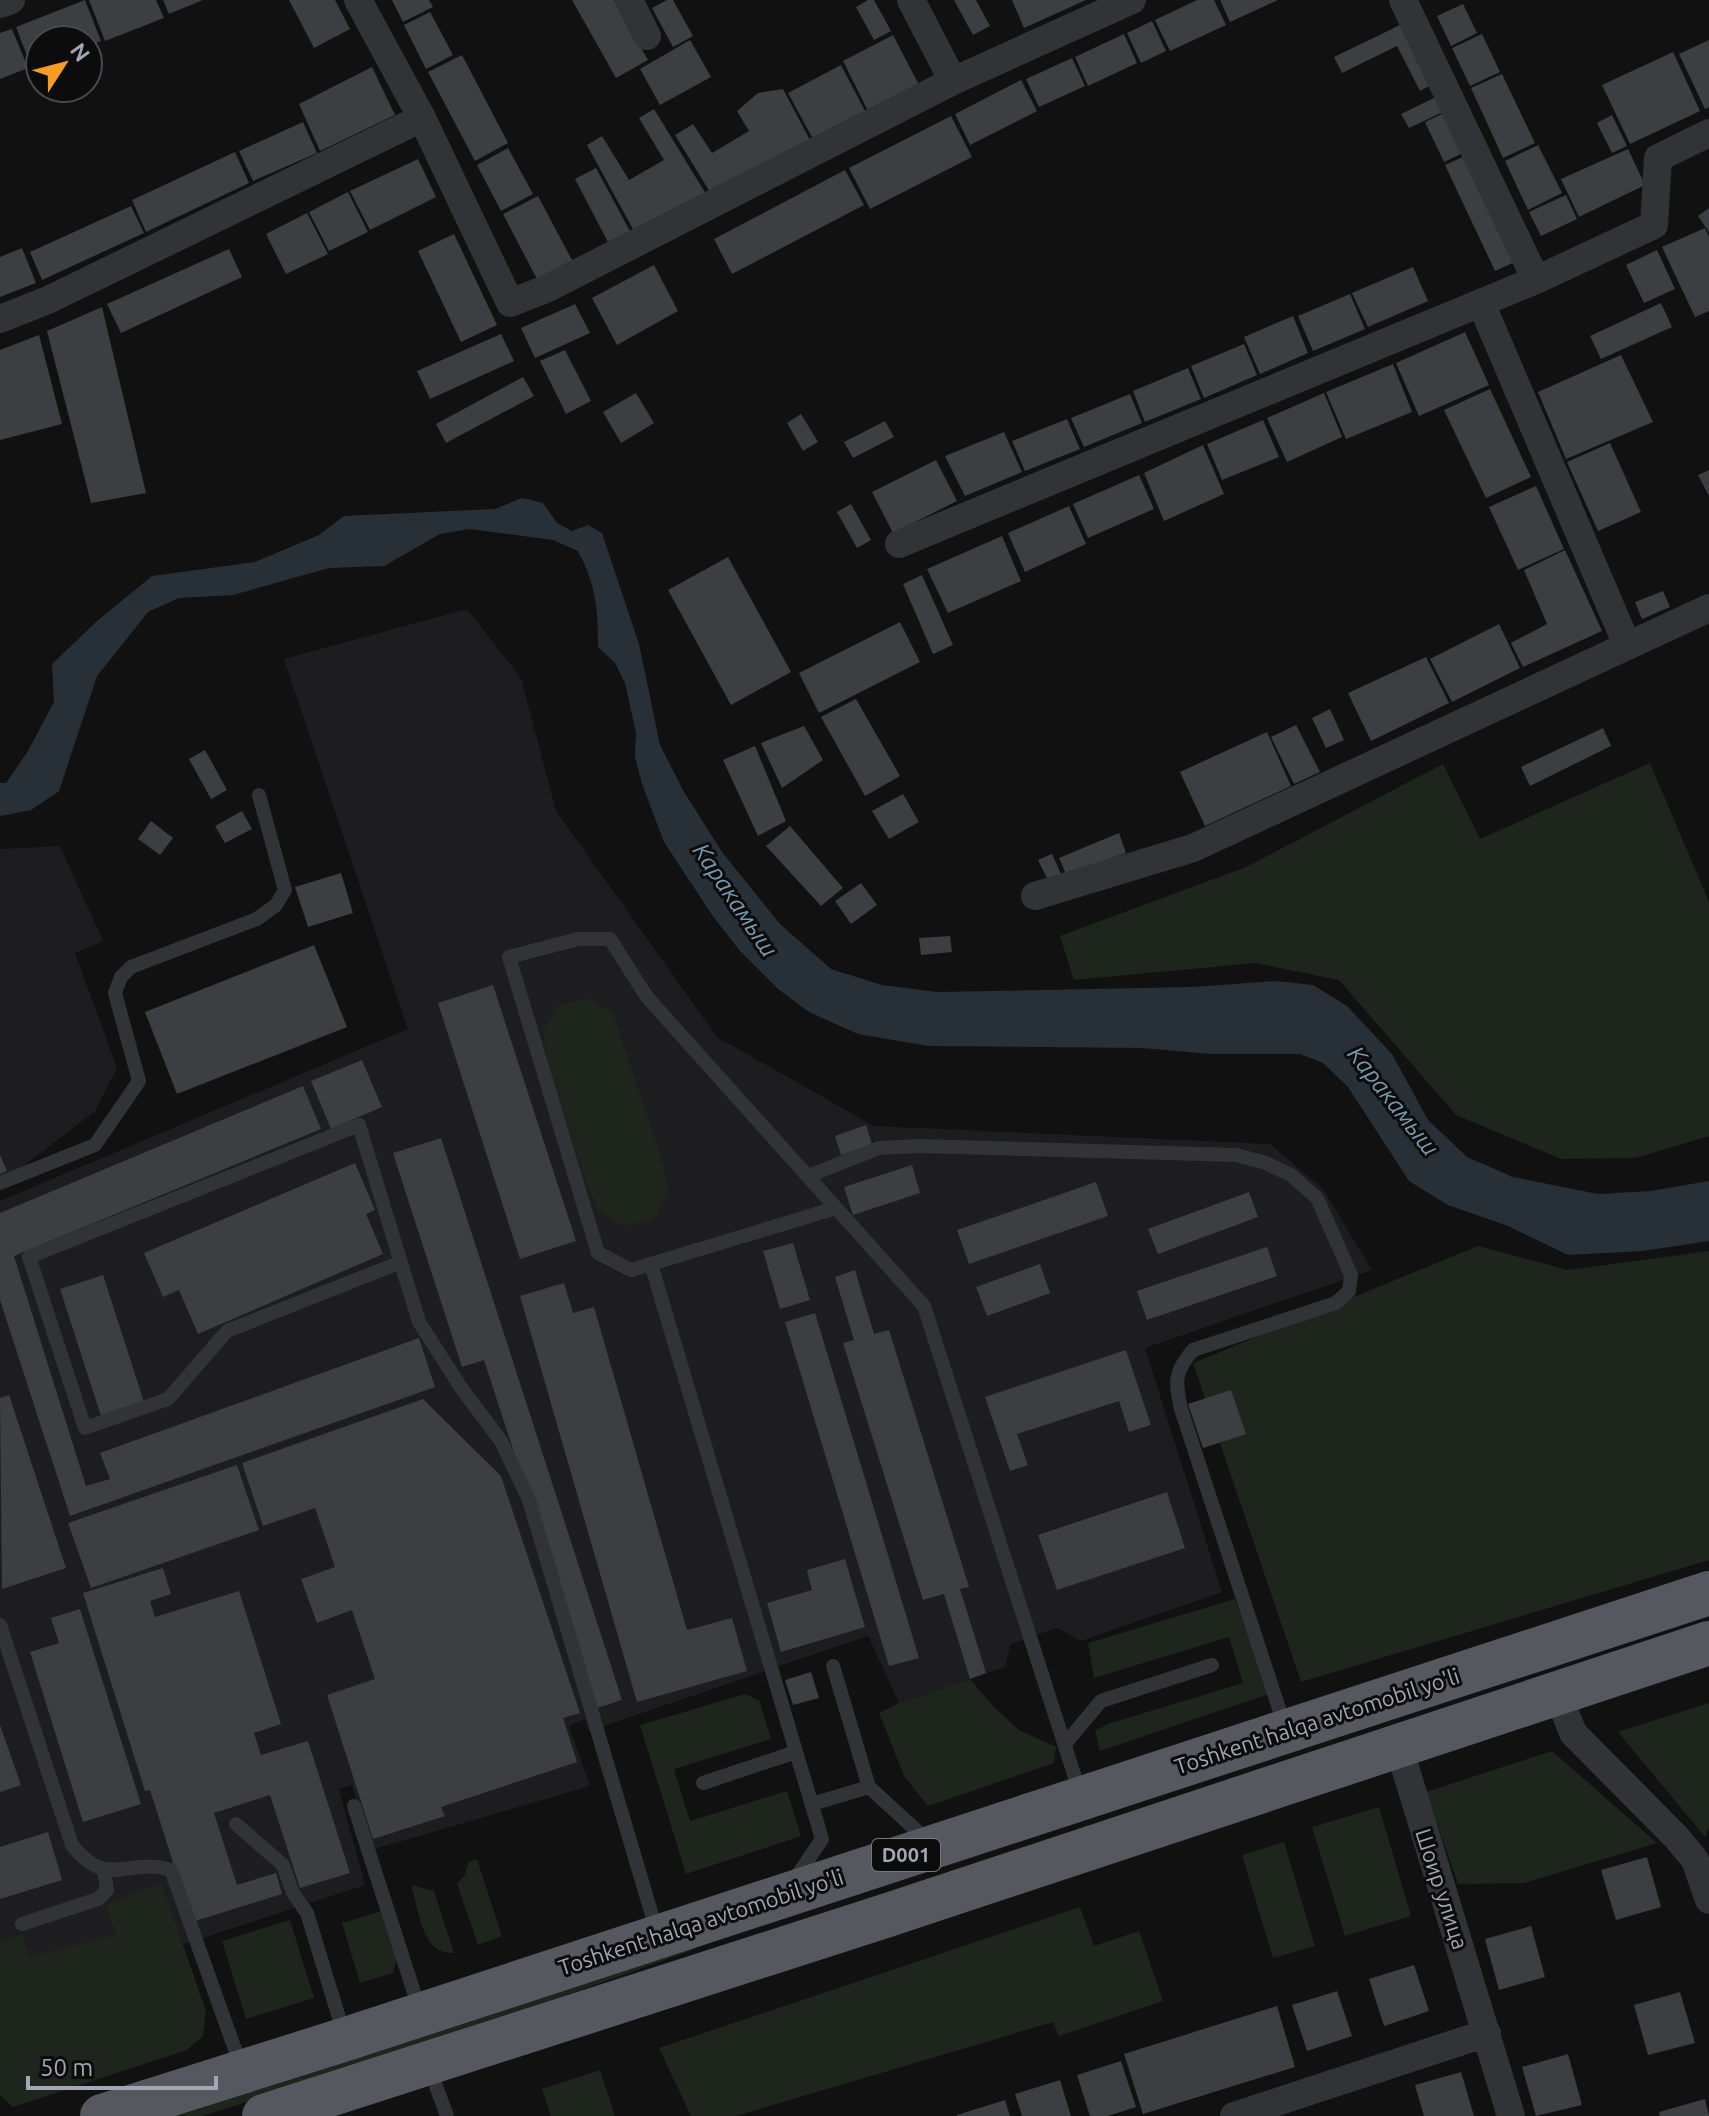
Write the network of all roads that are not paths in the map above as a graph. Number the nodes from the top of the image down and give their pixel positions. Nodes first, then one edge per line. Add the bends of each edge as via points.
1 (11, 0) edge
2 (358, 0) edge
3 (629, 0) edge
4 (911, 0) edge
5 (1132, 0) edge
6 (1403, 0) edge
7 (0, 4) edge
8 (647, 36) dead end
9 (953, 81) junction
10 (422, 118) junction
11 (1709, 133) edge
12 (1536, 280) junction
13 (1481, 303) junction
14 (0, 319) edge
15 (899, 544) dead end
16 (1709, 608) edge
17 (1627, 645) junction
18 (259, 795) dead end
19 (1035, 896) dead end
20 (808, 1176) junction
21 (0, 1183) edge
22 (836, 1208) junction
23 (401, 1262) junction
24 (651, 1264) junction
25 (1709, 1593) edge
26 (0, 1625) edge
27 (1709, 1643) edge
28 (1212, 1665) dead end
29 (833, 1666) dead end
30 (1557, 1692) junction
31 (1287, 1732) junction
32 (1065, 1744) junction
33 (1398, 1744) junction
34 (796, 1752) junction
35 (703, 1783) dead end
36 (869, 1787) junction
37 (1082, 1798) junction
38 (812, 1804) junction
39 (354, 1806) dead end
40 (236, 1824) dead end
41 (933, 1846) junction
42 (1702, 1862) edge
43 (874, 1865) junction
44 (104, 1870) junction
45 (784, 1894) junction
46 (1709, 1900) edge
47 (891, 1914) junction
48 (22, 1924) dead end
49 (659, 1936) junction
50 (421, 2015) junction
51 (1487, 2033) junction
52 (346, 2039) junction
53 (427, 2063) junction
54 (243, 2071) junction
55 (272, 2115) edge
56 (102, 2116) edge
57 (447, 2116) edge
58 (1234, 2116) edge
59 (1511, 2116) edge

1 - 7 street
2 - 10 street
3 - 8 street
4 - 9 street
5 - 9 street
6 - 12 street
9 - 10 street via 510,303
10 - 14 street
11 - 12 street via 1658,158 1654,225
12 - 13 street
13 - 15 street
13 - 17 street
16 - 17 street
17 - 19 street via 1193,848
18 - 21 lane via 285,890 276,905 257,919 131,967 121,977 115,993 139,1081 95,1145
20 - 22 lane
20 - 24 lane via 647,997 610,939 578,939 509,957 598,1253 631,1270
20 - 31 lane via 879,1148 1236,1155 1291,1175 1317,1198 1351,1275 1349,1291 1336,1303 1193,1350 1180,1365 1175,1384
22 - 24 lane
22 - 32 lane via 924,1306
23 - 23 lane via 359,1125 29,1257 85,1428 168,1399 227,1331
23 - 49 lane via 419,1322 501,1441 529,1500
24 - 34 lane
25 - 31 highway, Toshkent halqa avtomobil yo'li / D001
26 - 44 lane via 72,1845 86,1862
27 - 30 highway, D001
28 - 32 lane via 1101,1701
29 - 36 lane
30 - 33 highway, D001
30 - 42 street via 1573,1733
31 - 37 highway, Toshkent halqa avtomobil yo'li / D001
32 - 37 lane
33 - 47 highway, D001
33 - 51 street, Шоир улица
34 - 35 lane
34 - 38 lane
36 - 38 lane
36 - 41 lane
37 - 41 highway, Toshkent halqa avtomobil yo'li / D001
38 - 45 lane via 822,1839
39 - 50 lane
40 - 52 lane via 283,1865 307,1913
41 - 43 highway, Toshkent halqa avtomobil yo'li / D001
42 - 46 street
43 - 45 highway, Toshkent halqa avtomobil yo'li / D001
43 - 47 highway
44 - 48 lane via 107,1890 98,1899
44 - 54 lane via 171,1870
45 - 49 highway, Toshkent halqa avtomobil yo'li / D001
47 - 53 highway, D001
49 - 50 highway, Toshkent halqa avtomobil yo'li / D001
50 - 52 highway, Toshkent halqa avtomobil yo'li / D001
51 - 58 street
51 - 59 street, Шоир улица
52 - 54 highway, Toshkent halqa avtomobil yo'li / D001
53 - 55 highway, D001
53 - 57 lane
54 - 56 highway, Toshkent halqa avtomobil yo'li / D001

